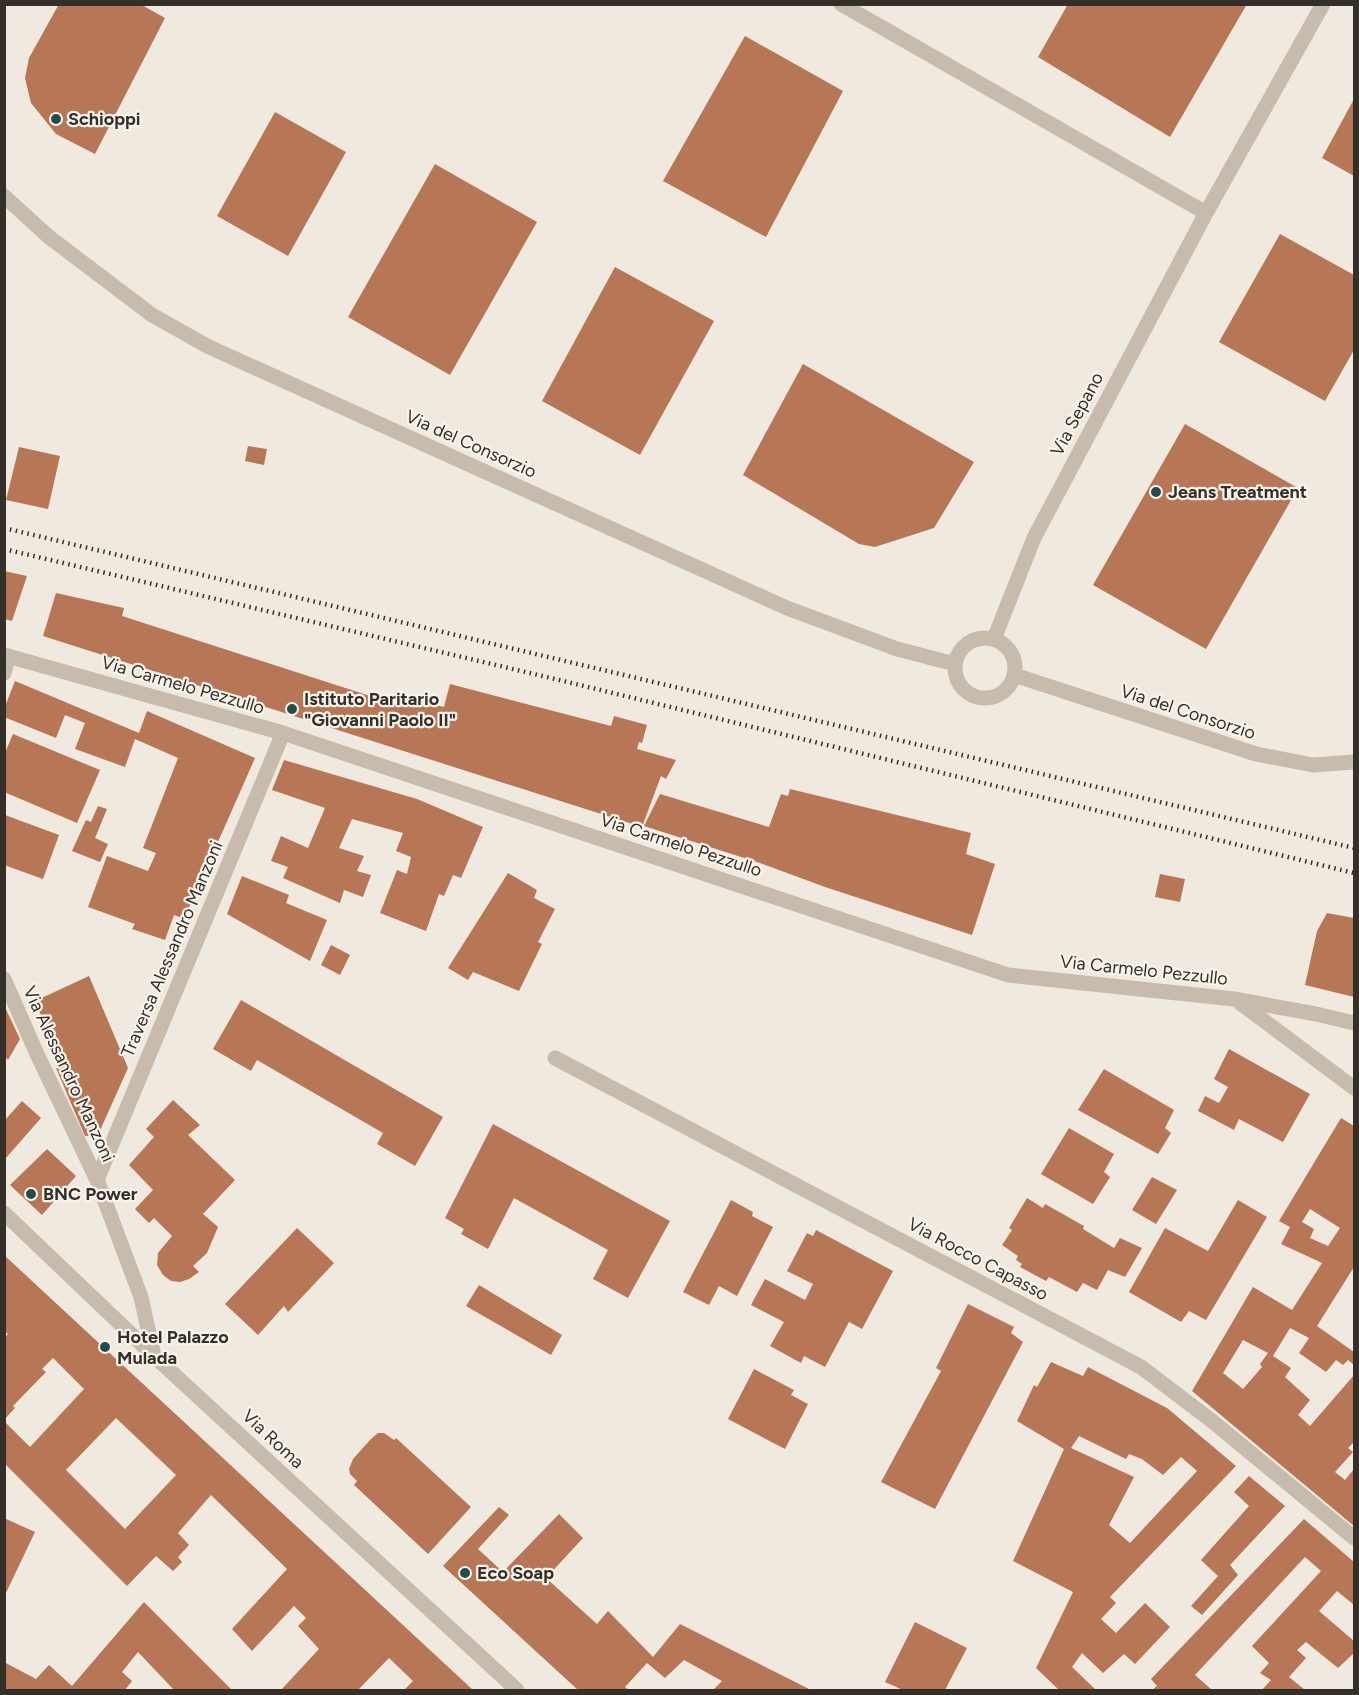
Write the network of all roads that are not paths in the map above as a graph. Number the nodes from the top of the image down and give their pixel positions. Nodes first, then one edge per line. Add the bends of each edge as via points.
1 (841, 4) edge
2 (1323, 4) edge
3 (4, 196) edge
4 (1206, 213) junction
5 (994, 639) junction
6 (7, 656) edge
7 (956, 664) junction
8 (4, 673) edge
9 (1014, 675) junction
10 (283, 733) junction
11 (1354, 762) edge
12 (4, 978) edge
13 (1234, 999) junction
14 (1354, 1023) edge
15 (555, 1058) dead end
16 (1354, 1088) edge
17 (97, 1180) junction
18 (4, 1213) edge
19 (154, 1356) junction
20 (1354, 1538) edge
21 (516, 1690) edge

1 - 4 street
2 - 4 street, Via Sepano
3 - 7 street, Via del Consorzio via 49,237 152,315 209,347 787,609 897,649
4 - 5 street, Via Sepano via 1034,538
5 - 7 street via 974,640 958,654
5 - 9 street via 1009,649
6 - 8 street
6 - 10 street, Via Carmelo Pezzullo
7 - 9 street via 960,684 976,697 997,696 1011,684
9 - 11 street, Via del Consorzio via 1256,754 1313,765
10 - 13 street, Via Carmelo Pezzullo via 1008,975
10 - 17 street, Traversa Alessandro Manzoni
12 - 17 street, Via Alessandro Manzoni
13 - 14 street, Via Carmelo Pezzullo
13 - 16 street
15 - 20 street, Via Rocco Capasso via 1141,1367
17 - 19 street, Via Alessandro Manzoni via 141,1297
18 - 19 street, Via Roma
19 - 21 street, Via Roma

